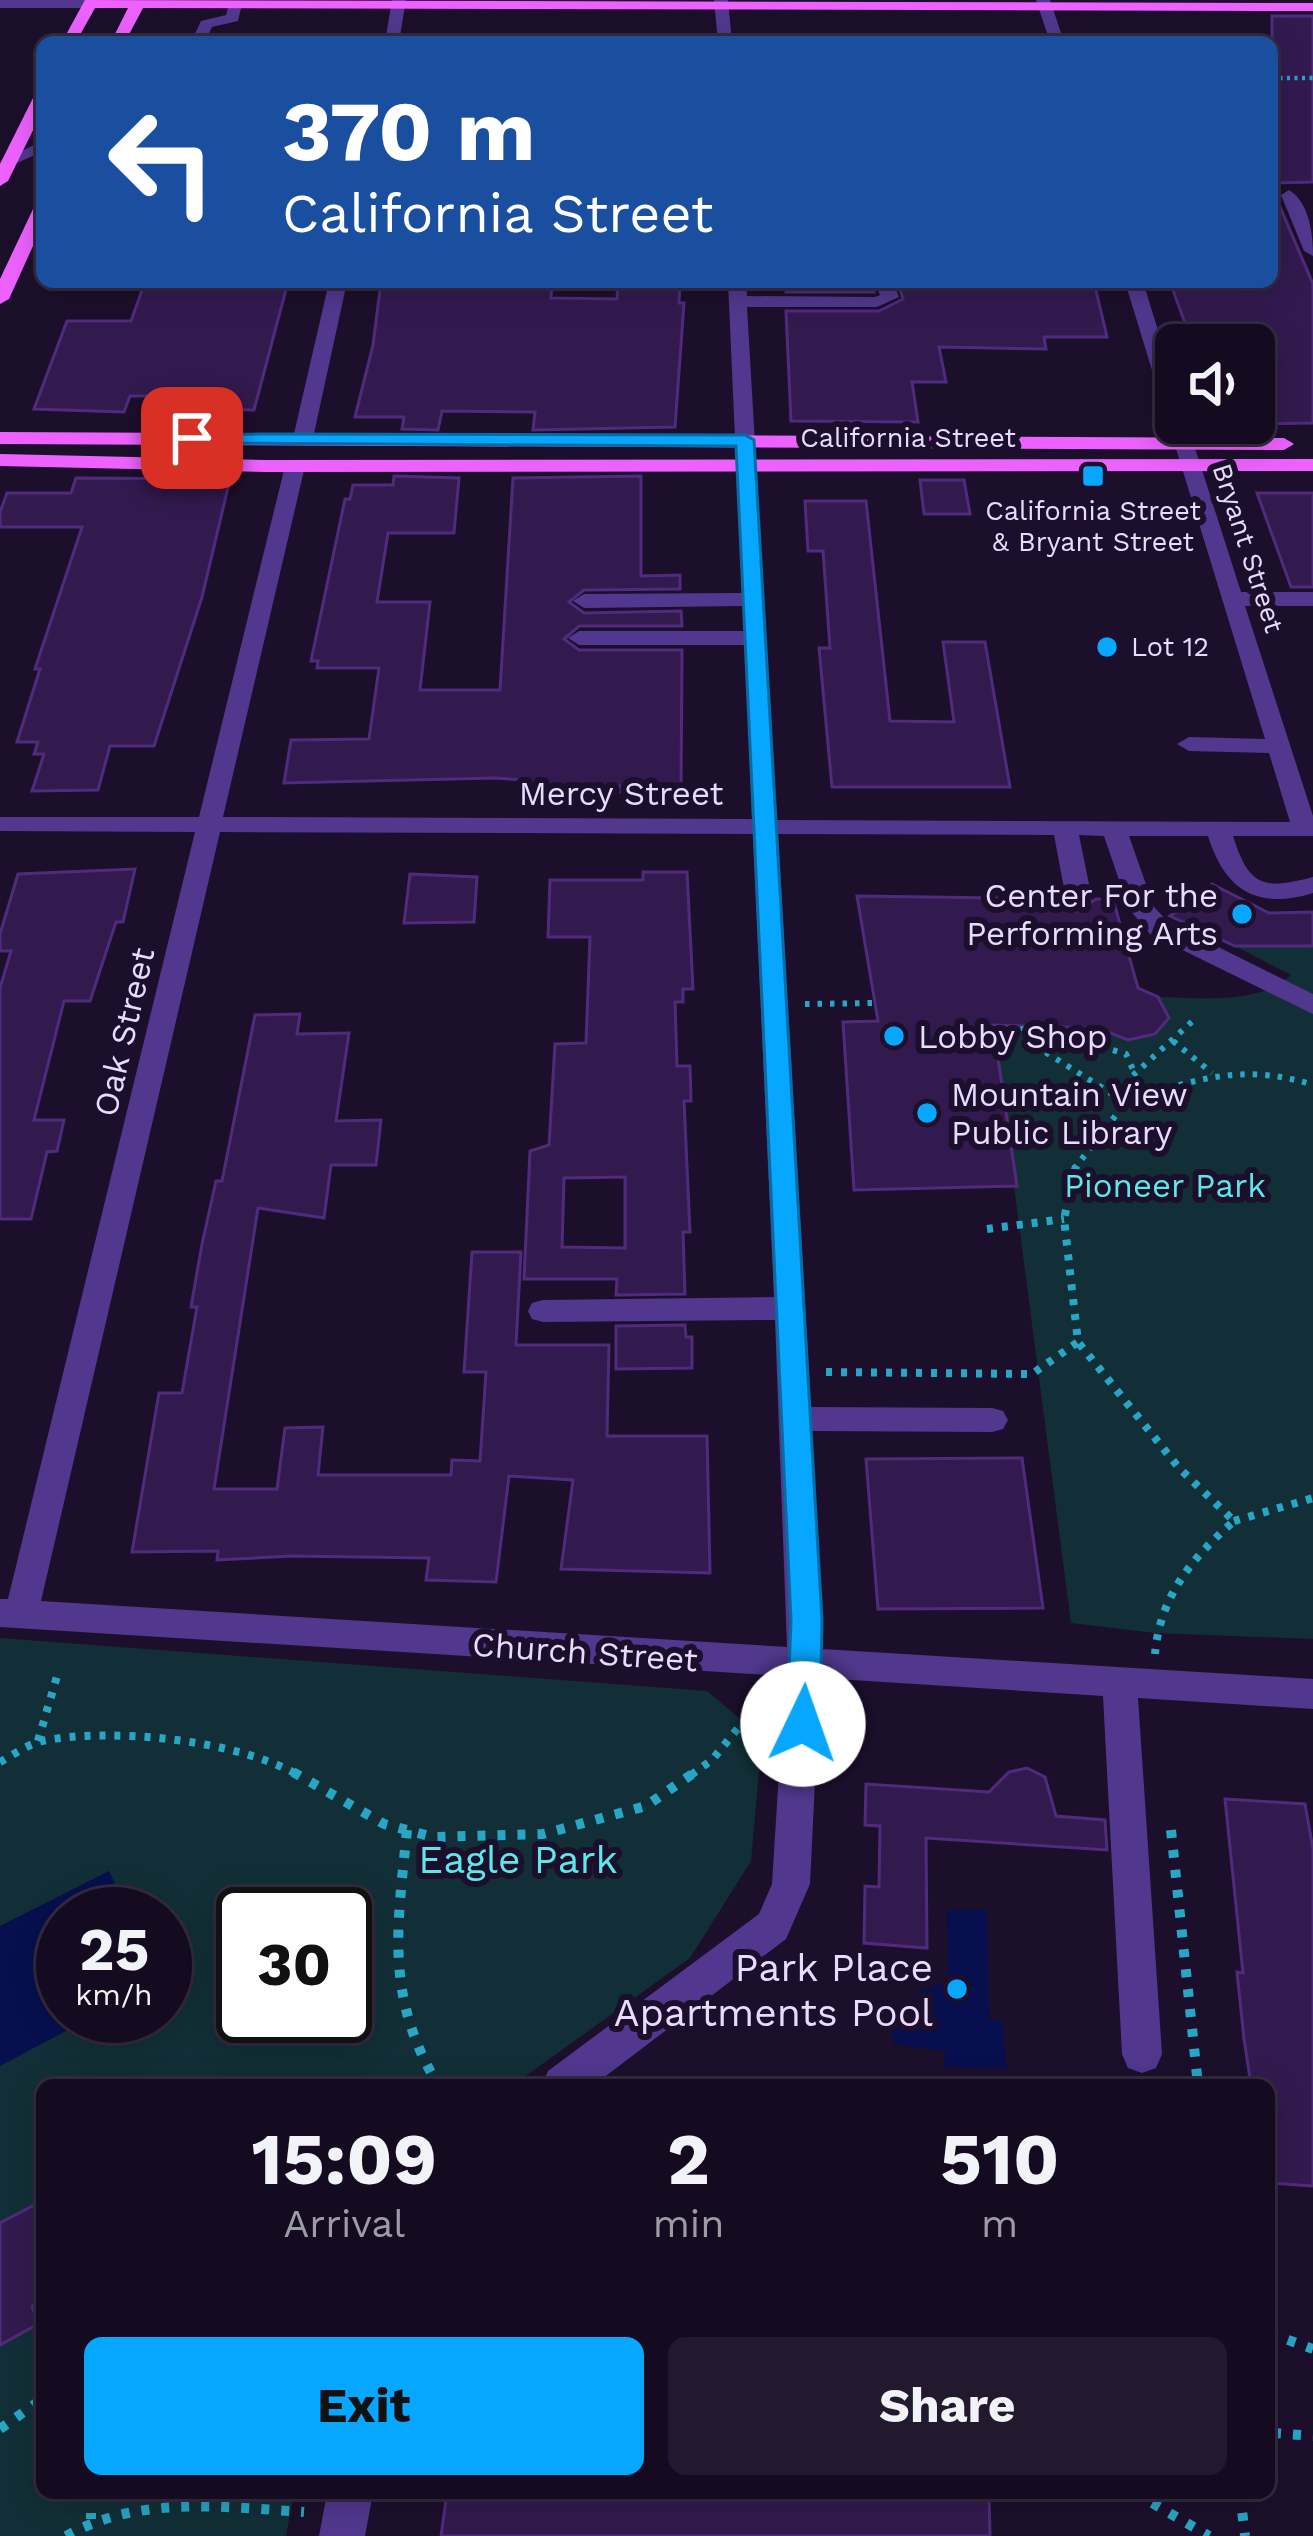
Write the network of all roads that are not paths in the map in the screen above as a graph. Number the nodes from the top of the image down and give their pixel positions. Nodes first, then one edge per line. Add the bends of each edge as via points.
1 (91, 2) edge
2 (139, 2) edge
3 (398, 2) edge
4 (548, 3) edge
5 (722, 3) edge
6 (883, 3) edge
7 (1044, 3) edge
8 (0, 4) edge
9 (235, 4) junction
10 (1313, 7) edge
11 (72, 36) edge
12 (121, 36) edge
13 (201, 36) edge
14 (393, 36) edge
15 (724, 36) edge
16 (1055, 36) edge
17 (36, 108) edge
18 (36, 149) edge
19 (10, 161) junction
20 (0, 180) edge
21 (1280, 195) edge
22 (1313, 195) edge
23 (36, 220) edge
24 (1313, 251) edge
25 (337, 288) edge
26 (886, 288) edge
27 (1136, 288) edge
28 (738, 292) edge
29 (0, 299) edge
30 (1155, 350) edge
31 (0, 437) edge
32 (1155, 438) edge
33 (1275, 442) edge
34 (1184, 444) edge
35 (1215, 444) edge
36 (1313, 444) edge
37 (299, 452) junction
38 (746, 453) junction
39 (0, 460) edge
40 (1313, 465) edge
41 (753, 599) junction
42 (1234, 599) junction
43 (1313, 599) edge
44 (584, 601) dead end
45 (579, 638) dead end
46 (755, 638) junction
47 (1189, 744) dead end
48 (1280, 746) junction
49 (0, 824) edge
50 (209, 825) junction
51 (765, 826) junction
52 (1309, 829) edge
53 (1066, 831) junction
54 (1219, 831) junction
55 (1114, 832) junction
56 (1313, 885) edge
57 (1079, 899) dead end
58 (1313, 1004) edge
59 (790, 1308) junction
60 (543, 1311) dead end
61 (796, 1419) junction
62 (992, 1420) dead end
63 (11, 1614) edge
64 (807, 1666) junction
65 (1138, 1685) junction
66 (1313, 1694) edge
67 (1142, 2054) dead end
68 (570, 2079) edge

1 - 2 main road
1 - 8 street
1 - 11 main road
2 - 9 main road
2 - 12 main road
3 - 4 main road
3 - 9 main road
3 - 14 street
4 - 5 main road
5 - 6 main road
5 - 15 street
6 - 7 main road
7 - 10 main road
7 - 16 street
9 - 13 street via 232,18 206,24
17 - 19 main road
18 - 19 street
19 - 20 main road
21 - 22 street
21 - 24 street
23 - 29 main road
25 - 37 street, Oak Street
26 - 28 street via 890,297 877,302
27 - 30 street, Bryant Street
28 - 38 street
31 - 37 main road, California Street
32 - 38 main road, California Street
33 - 36 main road, California Street
34 - 42 street, Bryant Street
35 - 40 main road, California Street
37 - 38 main road, California Street
37 - 39 main road, California Street
37 - 50 street, Oak Street
38 - 41 street
41 - 44 street
41 - 46 street
42 - 43 street
42 - 48 street, Bryant Street
45 - 46 street
46 - 51 street
47 - 48 street
48 - 52 street, Bryant Street
49 - 50 street, Mercy Street
50 - 51 street, Mercy Street
50 - 63 street, Oak Street
51 - 53 street, Mercy Street
51 - 59 street
52 - 54 street, Mercy Street
53 - 55 street, Mercy Street
53 - 57 street
54 - 55 street, Mercy Street
54 - 56 street via 1231,870 1247,887 1289,894
55 - 58 street via 1142,909 1159,928
59 - 60 street
59 - 61 street
61 - 62 street
61 - 64 street
63 - 64 street, Church Street
64 - 65 street, Church Street
64 - 68 street via 790,1884 773,1925
65 - 66 street, Church Street
65 - 67 street

